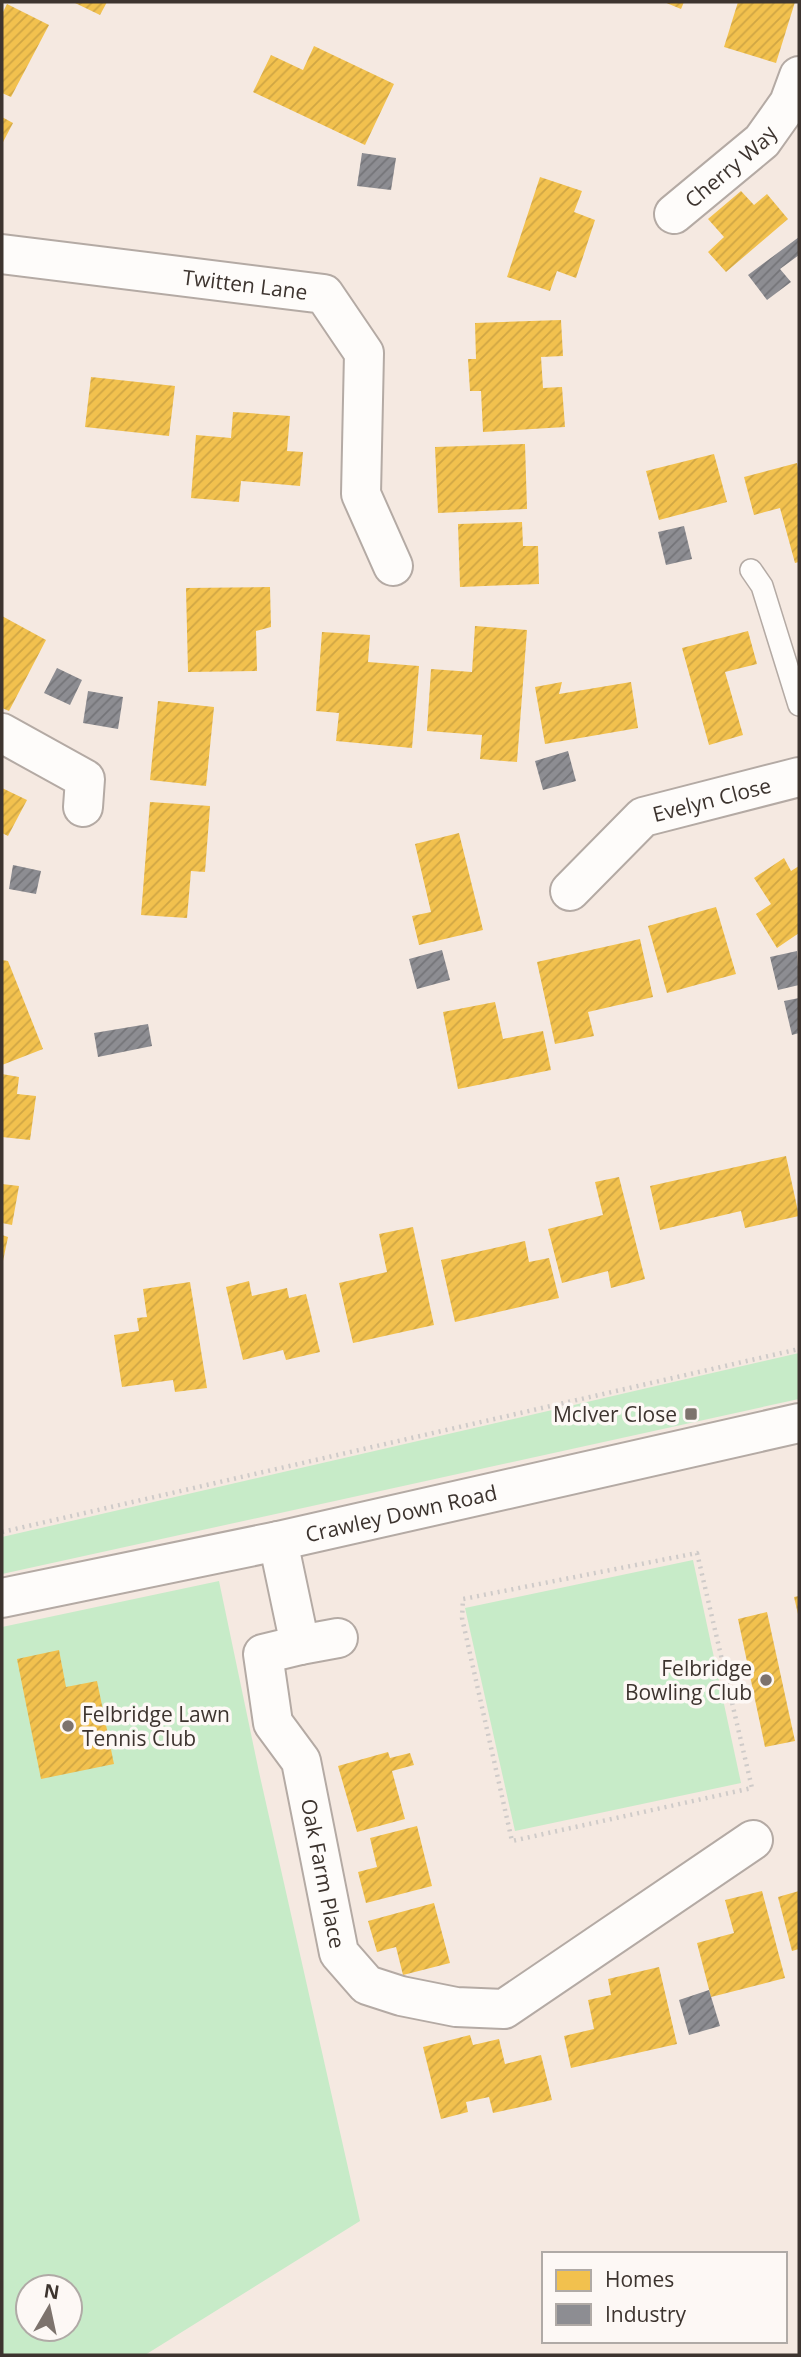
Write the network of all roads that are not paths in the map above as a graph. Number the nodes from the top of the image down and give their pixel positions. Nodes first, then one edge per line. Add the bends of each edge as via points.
1 (799, 76) edge
2 (674, 214) dead end
3 (2, 254) edge
4 (393, 566) dead end
5 (751, 570) dead end
6 (799, 705) edge
7 (2, 733) edge
8 (799, 777) edge
9 (83, 807) dead end
10 (570, 891) dead end
11 (799, 1423) edge
12 (278, 1541) junction
13 (2, 1598) edge
14 (338, 1638) dead end
15 (300, 1645) junction
16 (753, 1840) dead end

1 - 2 street, Cherry Way via 789,103 762,141
3 - 4 street, Twitten Lane via 324,294 364,353 361,494
5 - 6 lane via 762,586
7 - 9 street via 85,779
8 - 10 street, Evelyn Close via 643,817
11 - 12 street, Crawley Down Road
12 - 13 street, Crawley Down Road
12 - 15 street
14 - 15 street, Oak Farm Place
15 - 16 street, Oak Farm Place via 263,1654 273,1723 301,1761 339,1953 367,1985 456,2007 504,2009

